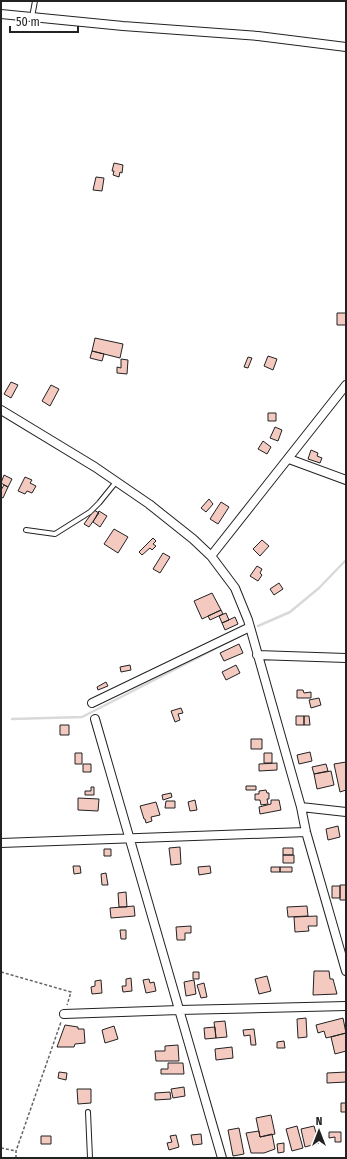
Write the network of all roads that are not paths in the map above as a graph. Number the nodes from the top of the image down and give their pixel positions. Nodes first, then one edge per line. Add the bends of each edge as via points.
1 (34, 1) edge
2 (1, 14) edge
3 (32, 17) junction
4 (346, 47) edge
5 (346, 385) edge
6 (1, 410) edge
7 (289, 459) junction
8 (346, 480) edge
9 (116, 481) junction
10 (26, 530) dead end
11 (211, 556) junction
12 (250, 627) junction
13 (257, 654) junction
14 (346, 658) edge
15 (92, 703) dead end
16 (95, 719) dead end
17 (301, 807) junction
18 (346, 812) edge
19 (306, 832) junction
20 (129, 839) junction
21 (1, 843) edge
22 (346, 971) edge
23 (346, 1006) edge
24 (179, 1010) junction
25 (64, 1014) road end
26 (88, 1112) dead end
27 (90, 1158) edge
28 (222, 1158) edge

1 - 3 lane
2 - 3 street
3 - 4 street via 258,36
5 - 7 street
6 - 9 street
7 - 8 street
7 - 11 street
9 - 10 lane via 90,512 55,534
9 - 11 street via 149,504
11 - 12 street via 234,588
12 - 13 street
12 - 15 street
13 - 14 street
13 - 17 street
16 - 20 street
17 - 18 street
17 - 19 street
19 - 20 street
19 - 22 street
20 - 21 street
20 - 24 street
23 - 24 street
24 - 25 street
24 - 28 street
26 - 27 lane

